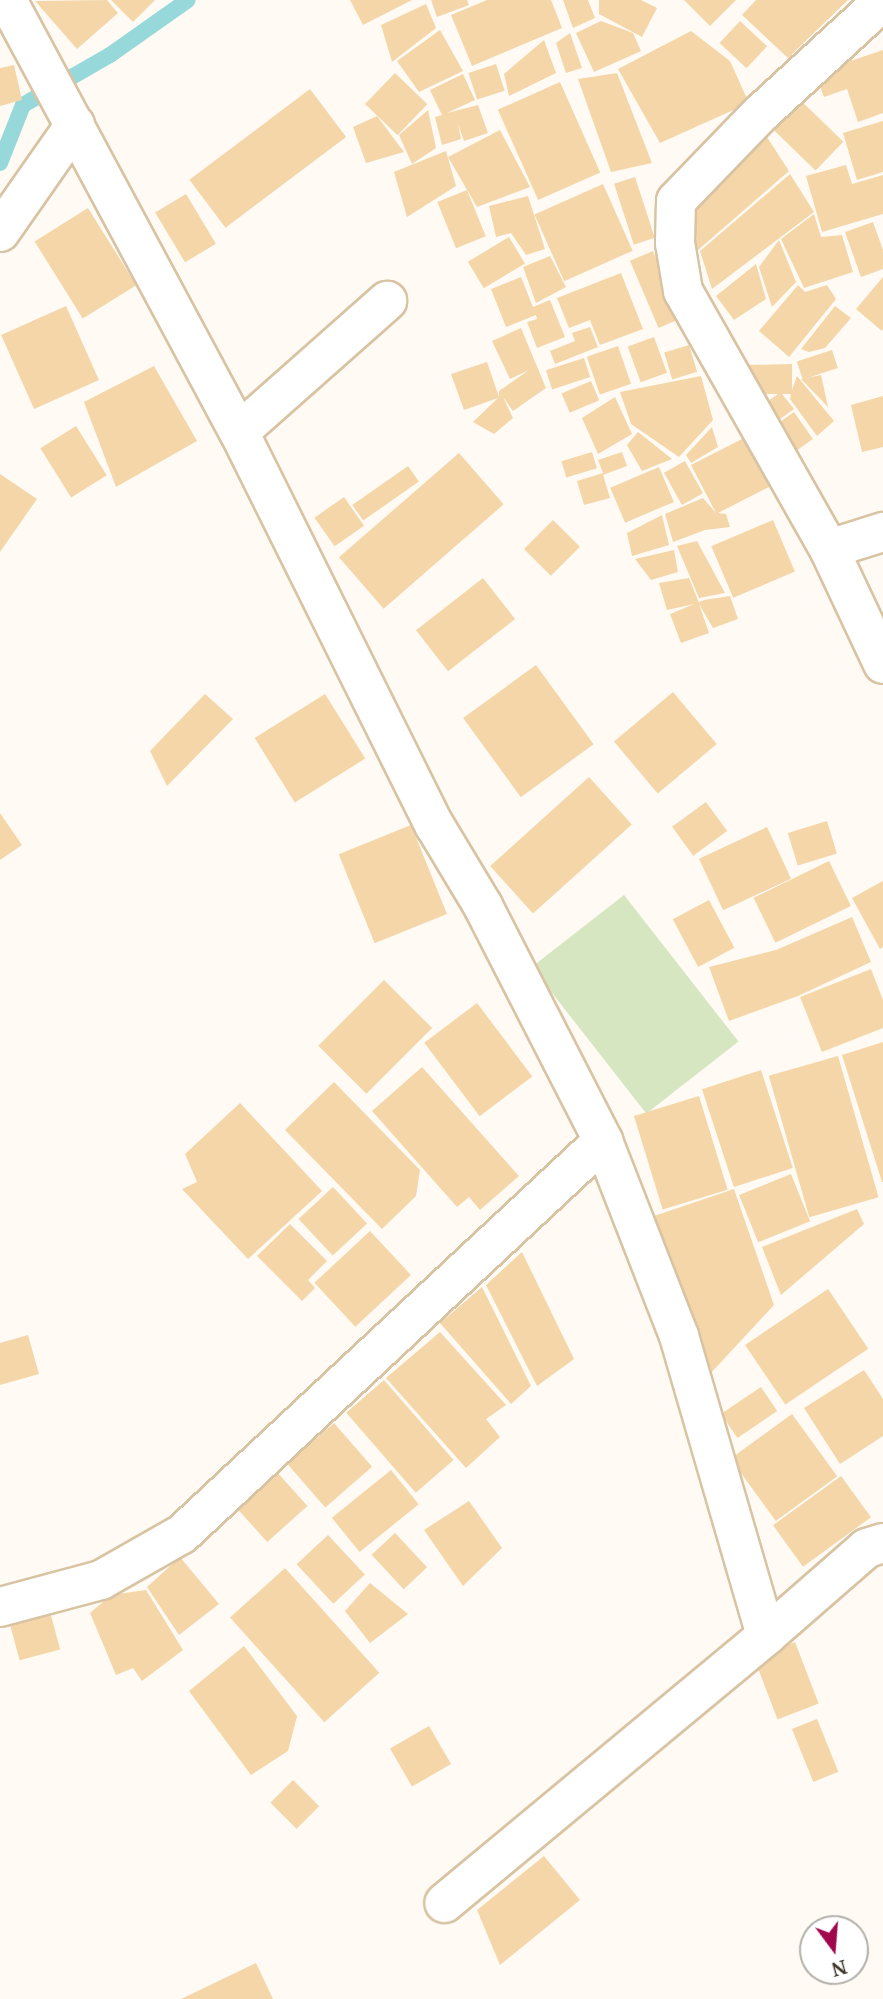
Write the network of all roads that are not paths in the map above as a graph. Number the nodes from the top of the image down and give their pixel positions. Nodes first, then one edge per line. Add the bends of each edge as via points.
1 (7, 0) edge
2 (883, 1) edge
3 (73, 120) junction
4 (0, 232) edge
5 (387, 302) dead end
6 (239, 432) junction
7 (883, 532) edge
8 (829, 549) junction
9 (883, 664) edge
10 (603, 1141) junction
11 (883, 1543) edge
12 (0, 1607) edge
13 (765, 1636) junction
14 (444, 1903) dead end

1 - 3 street
2 - 8 street via 761,113 677,201 675,243 683,291
3 - 4 street
3 - 6 street
5 - 6 street
6 - 10 street via 435,826 482,906
7 - 8 street
8 - 9 street
10 - 12 street via 182,1534 101,1580
10 - 13 street via 680,1336
11 - 13 street via 867,1548
13 - 14 street

